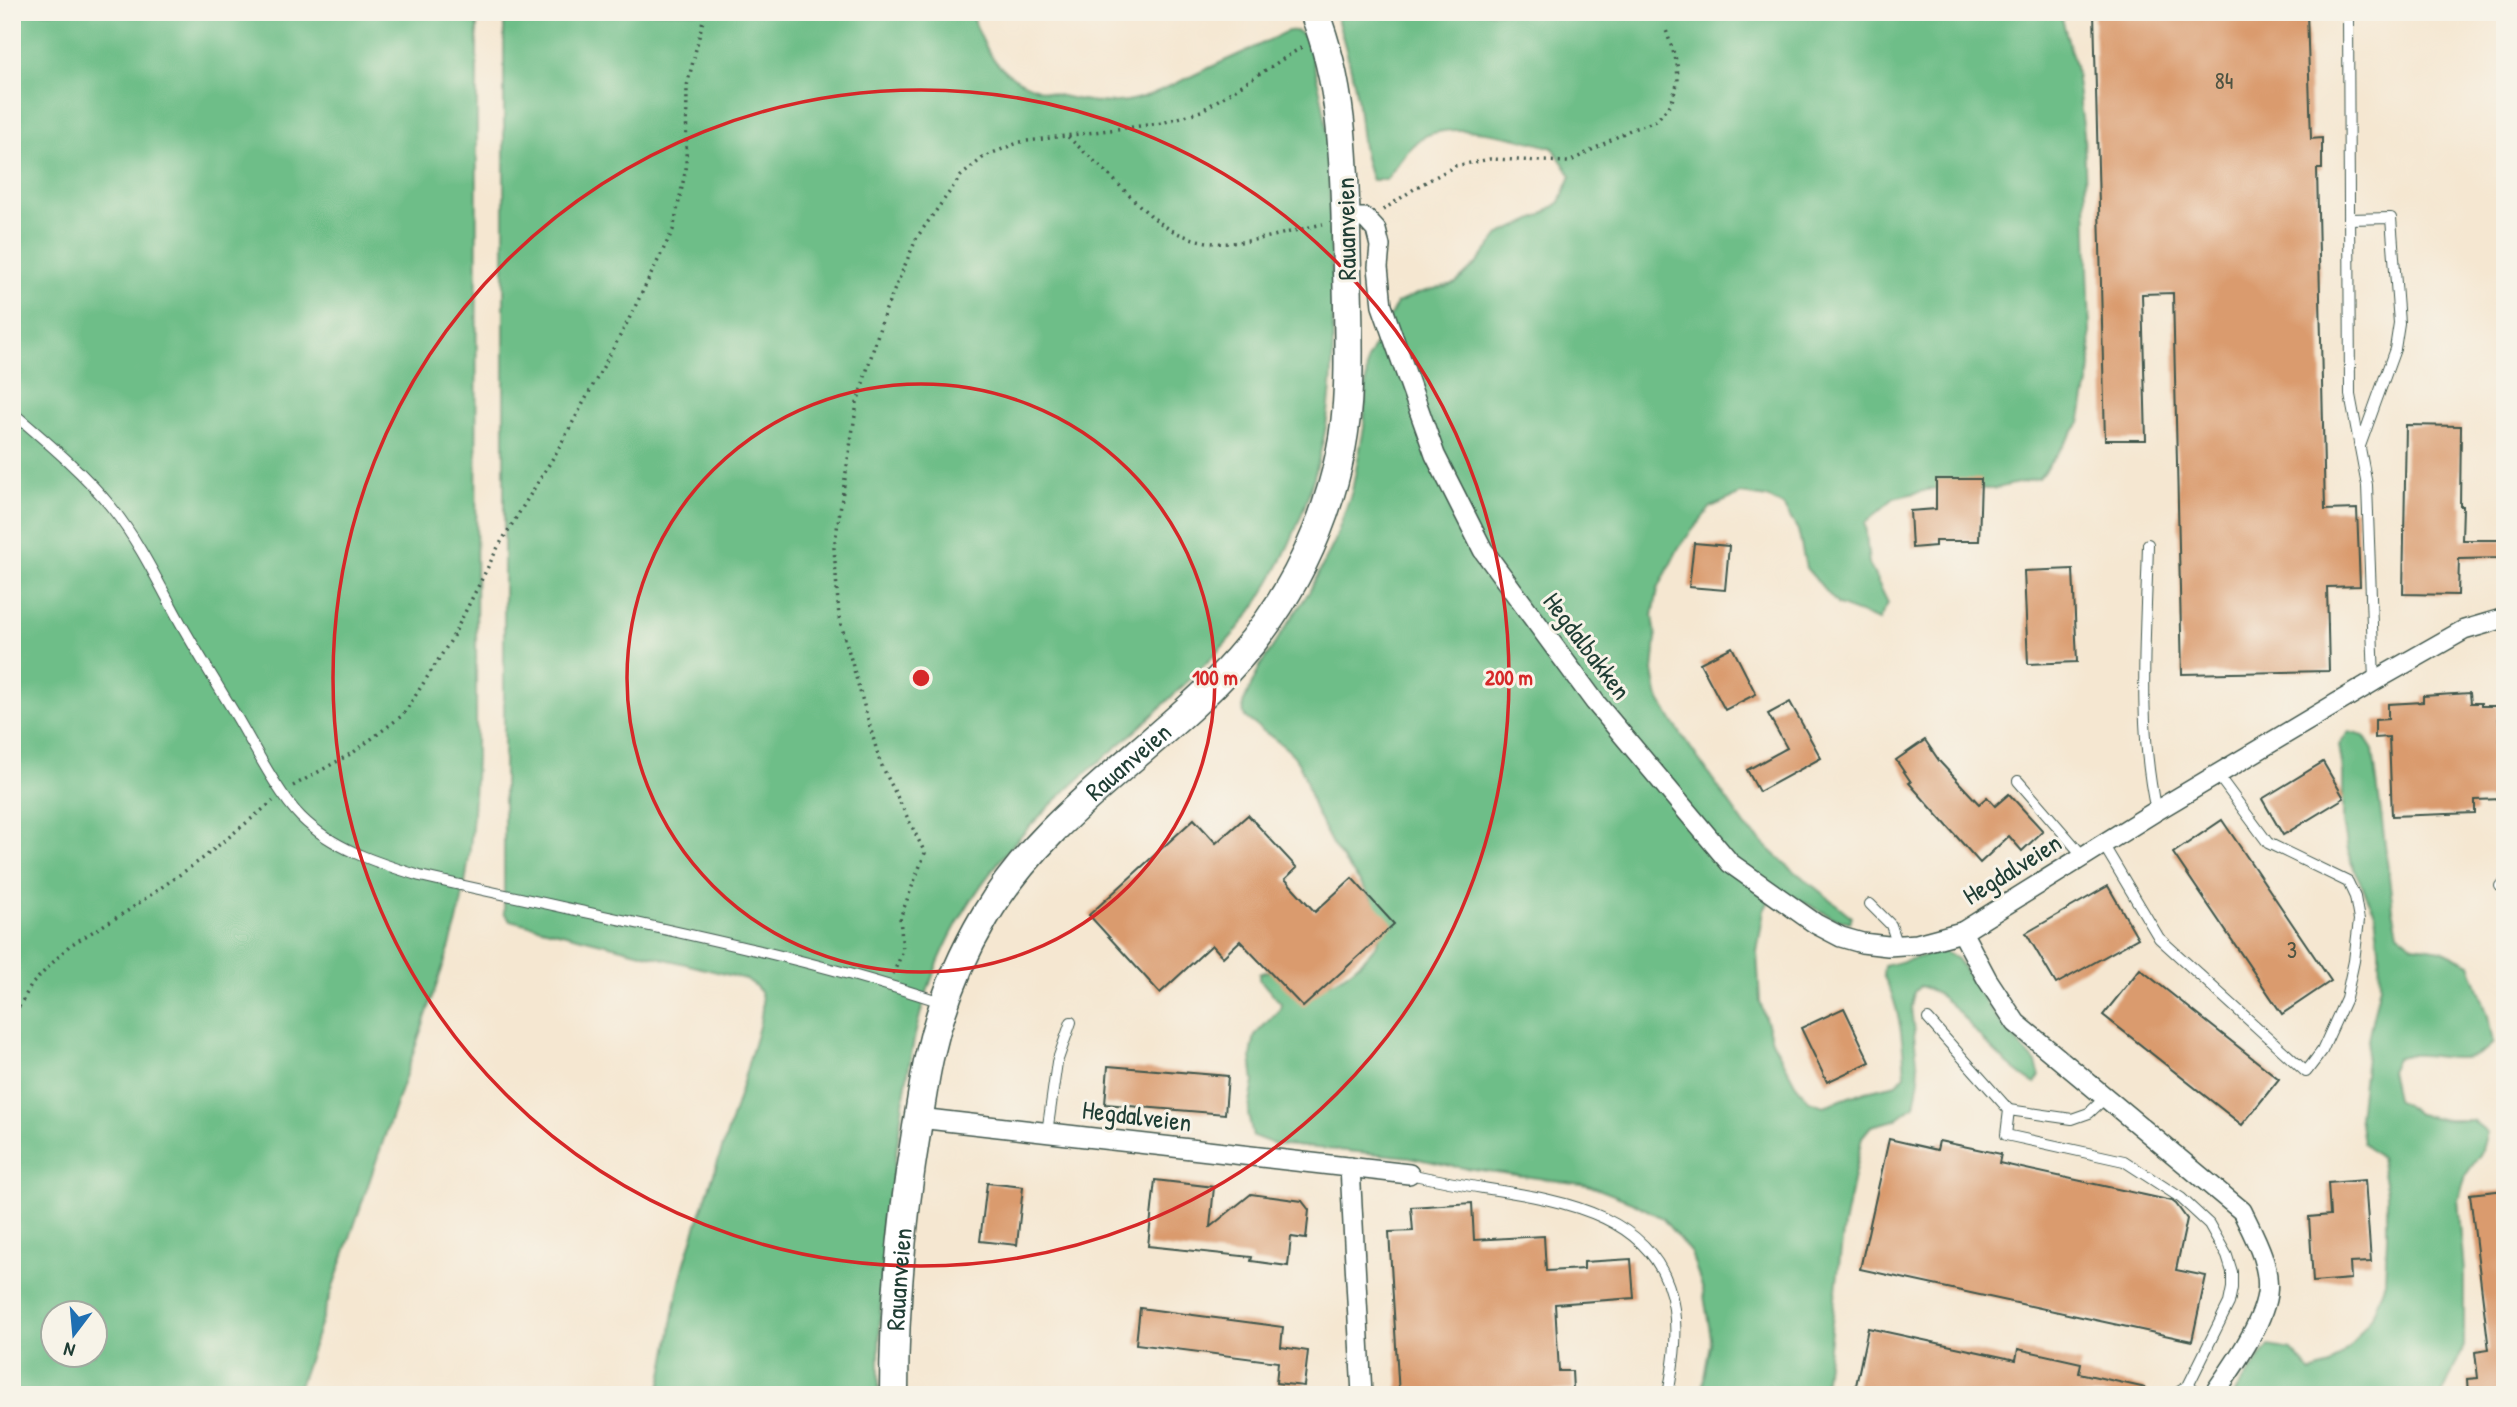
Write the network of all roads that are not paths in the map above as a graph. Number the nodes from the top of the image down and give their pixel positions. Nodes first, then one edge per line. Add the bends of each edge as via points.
1 (2348, 12) edge
2 (1318, 24) edge
3 (1355, 218) junction
4 (2349, 219) junction
5 (12, 412) edge
6 (2360, 446) junction
7 (2148, 544) dead end
8 (2505, 618) edge
9 (2374, 681) junction
10 (2217, 774) junction
11 (2018, 781) dead end
12 (2156, 811) junction
13 (2103, 844) junction
14 (2083, 856) junction
15 (1870, 904) dead end
16 (1962, 932) junction
17 (1898, 946) junction
18 (945, 1003) junction
19 (1928, 1019) dead end
20 (1071, 1022) dead end
21 (2105, 1098) junction
22 (2010, 1110) junction
23 (919, 1118) junction
24 (1047, 1133) junction
25 (1350, 1167) junction
26 (1409, 1174) joint
27 (2188, 1386) junction
28 (894, 1395) edge
29 (1362, 1395) edge
30 (1668, 1395) edge
31 (2174, 1395) edge
32 (2203, 1395) edge
33 (2213, 1395) edge

1 - 4 lane
2 - 3 main road, Rauanveien via 1332,70
3 - 17 street, Hegdalbakken via 1376,230 1382,306 1434,455 1483,550 1587,692 1730,863 1841,937
3 - 18 main road, Rauanveien via 1344,429 1332,486 1307,555 1271,616 1236,662 1024,860 977,929
4 - 6 lane via 2350,395
4 - 6 lane via 2391,218 2399,323 2395,349
5 - 18 lane via 56,449 112,508 283,792 300,816 349,851 419,876 710,940
6 - 9 lane via 2367,485
7 - 12 lane via 2144,727
8 - 9 street, Hegdalveien via 2465,630
9 - 10 street, Hegdalveien
10 - 12 street, Hegdalveien
10 - 13 lane via 2267,844 2347,882 2355,897 2358,920 2347,998 2322,1051 2306,1072 2159,938
11 - 14 lane
12 - 13 street, Hegdalveien
13 - 14 street, Hegdalveien
14 - 16 street, Hegdalveien
15 - 17 lane via 1891,925
16 - 17 street, Hegdalbakken
16 - 21 street, Hegdalveien via 2016,1023
18 - 23 main road, Rauanveien
19 - 22 lane
20 - 24 lane via 1057,1062
21 - 22 lane via 2089,1113 2072,1119
21 - 33 street, Hegdalveien via 2242,1211 2257,1241 2266,1269 2267,1293 2256,1324
22 - 27 lane via 2006,1135 2124,1161 2181,1198 2209,1224 2227,1256 2232,1288
23 - 24 street, Hegdalveien
23 - 28 main road, Rauanveien via 898,1262
24 - 25 street, Hegdalveien
25 - 26 street, Hegdalveien
25 - 29 street
26 - 30 lane via 1554,1199 1598,1214 1642,1243 1667,1281 1674,1310 1675,1353
27 - 31 lane
27 - 32 lane

